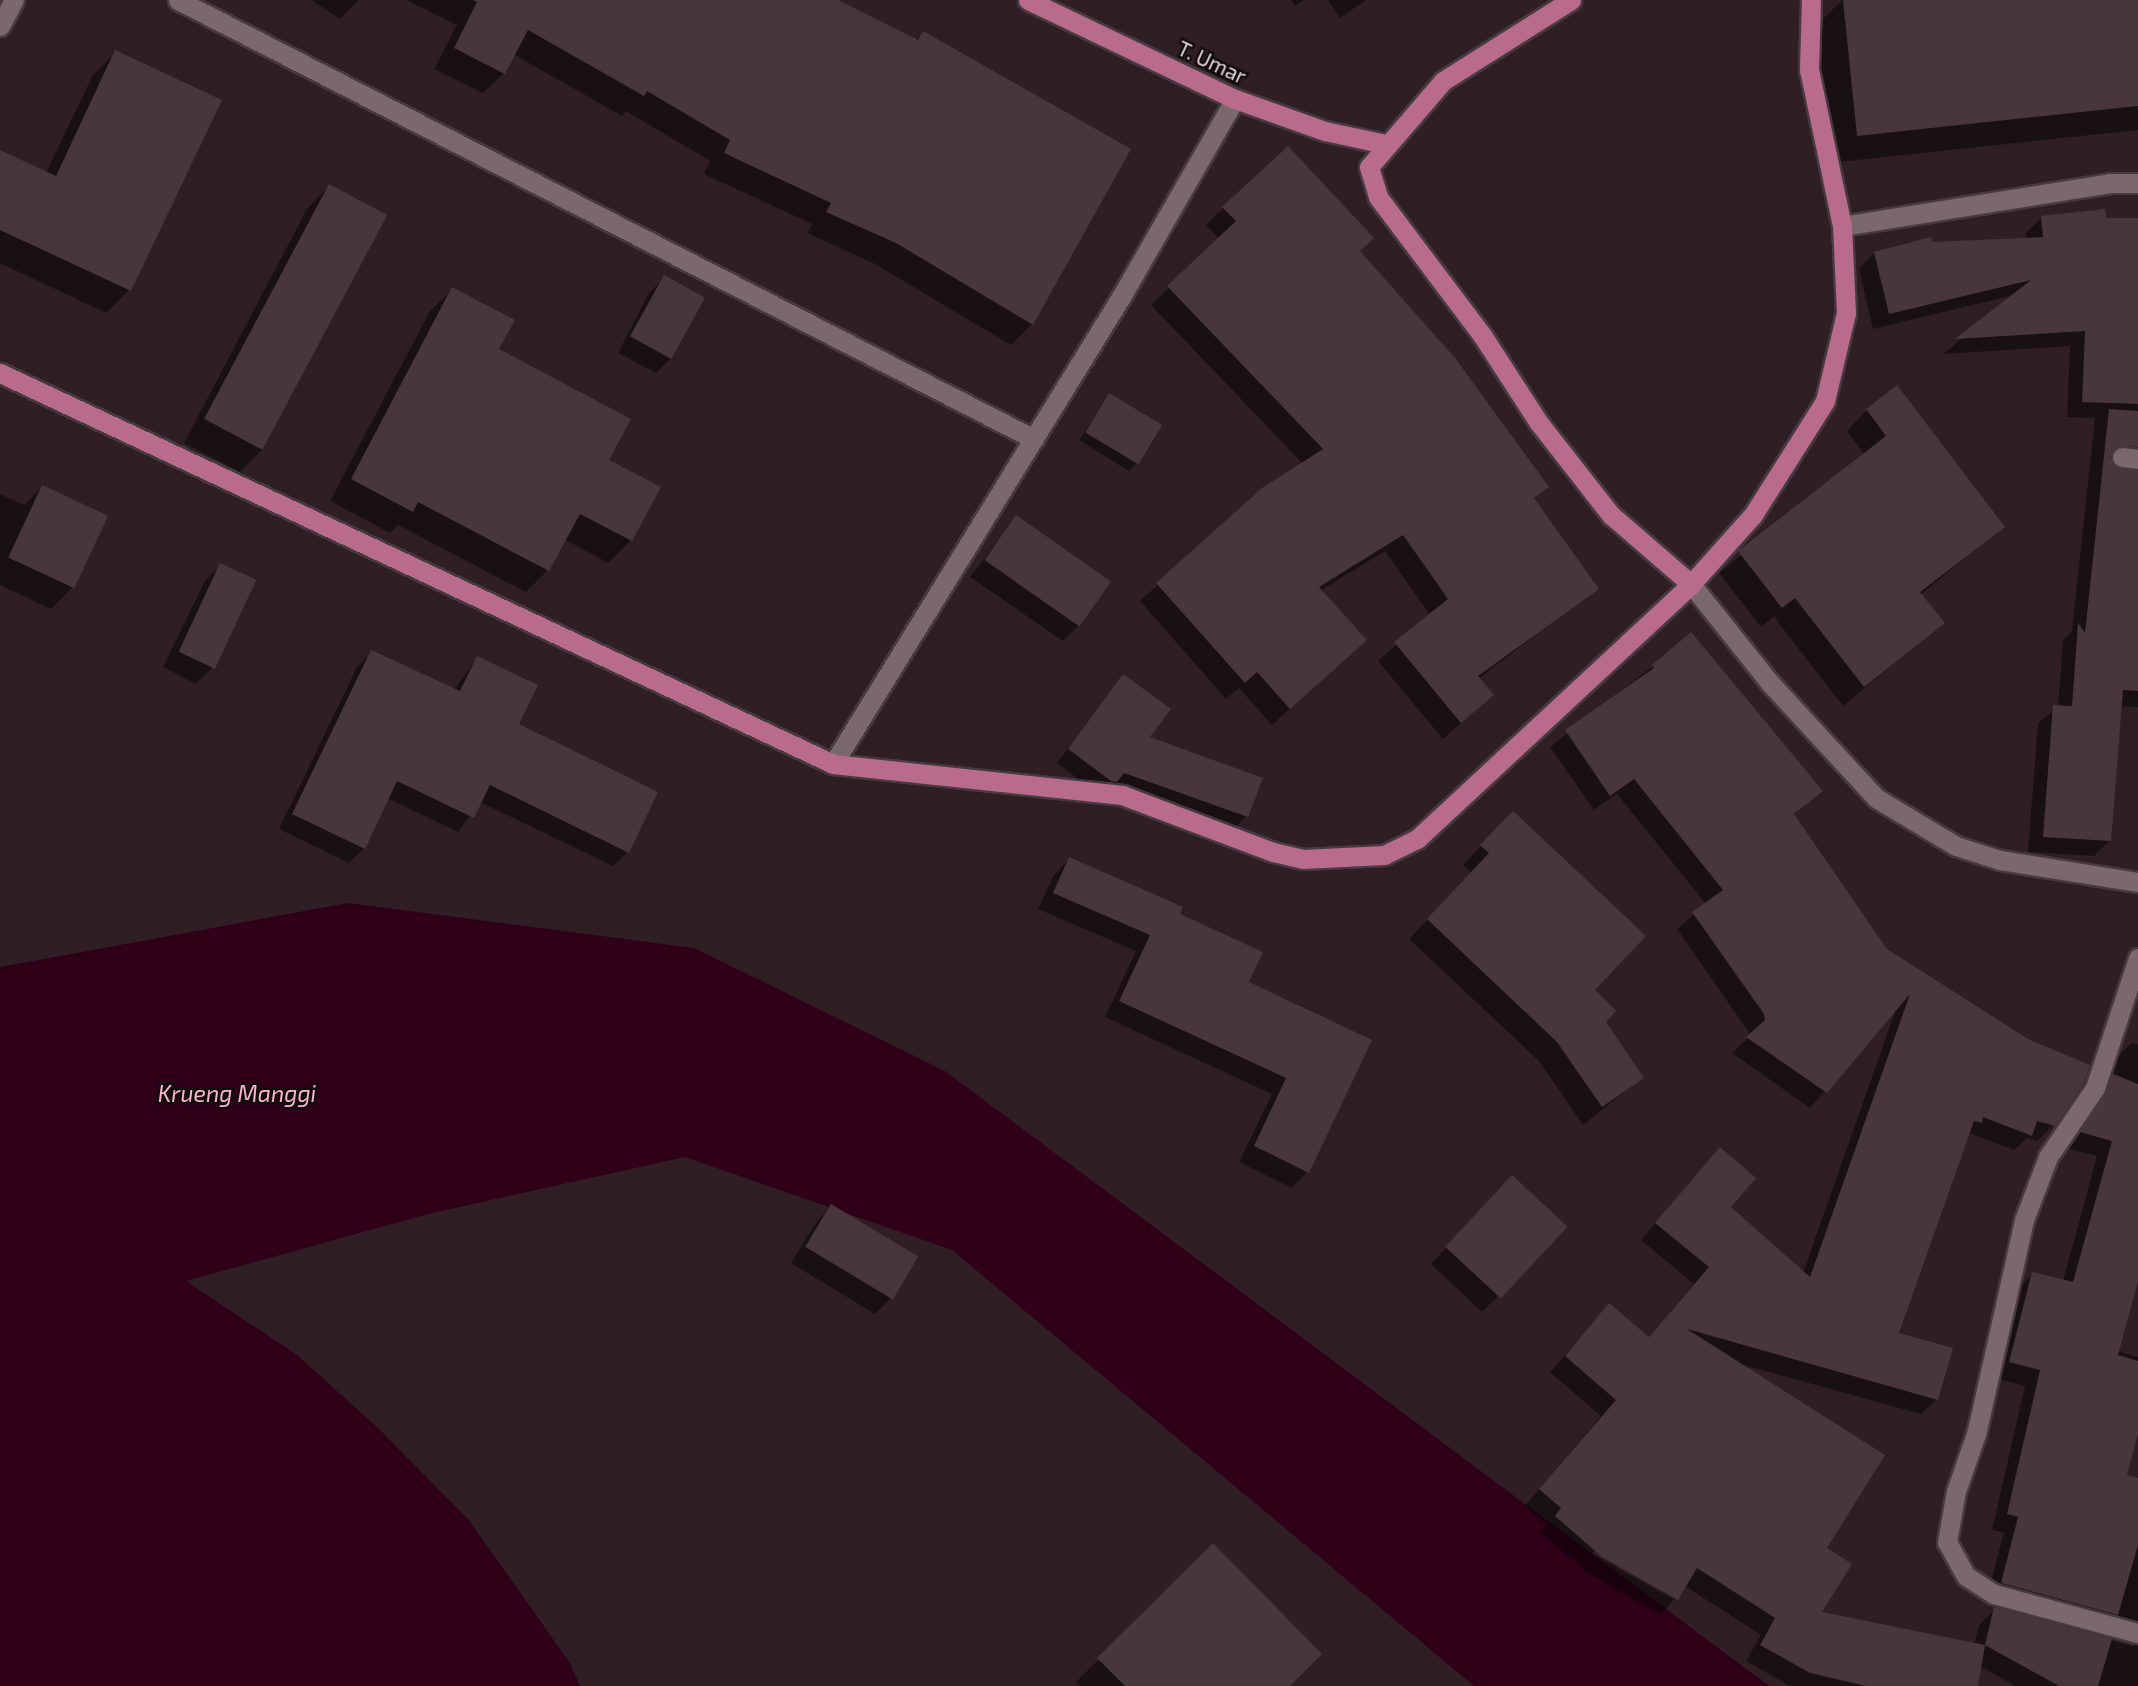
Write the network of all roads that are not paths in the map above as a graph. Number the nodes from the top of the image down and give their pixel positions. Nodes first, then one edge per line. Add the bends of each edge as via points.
1 (14, 0) edge
2 (178, 0) edge
3 (1028, 0) edge
4 (1571, 0) edge
5 (1811, 0) edge
6 (0, 26) edge
7 (1236, 99) junction
8 (1385, 144) junction
9 (2138, 183) edge
10 (1842, 226) junction
11 (0, 373) edge
12 (1034, 439) junction
13 (1691, 583) junction
14 (833, 764) junction
15 (2138, 882) edge
16 (2138, 958) edge
17 (2138, 1633) edge

1 - 6 street
2 - 12 street
3 - 7 main road, T. Umar
4 - 8 main road via 1443,81
5 - 10 main road via 1809,70
7 - 8 main road, T. Umar via 1325,131
7 - 12 street
8 - 13 main road via 1369,167 1378,197 1482,335 1539,424 1611,515
9 - 10 street via 2109,183
10 - 13 main road via 1846,313 1825,401 1753,514
11 - 14 main road
12 - 14 street
13 - 14 main road via 1417,839 1384,855 1303,859 1122,795
13 - 15 street via 1770,683 1876,798 1956,846
16 - 17 street via 2095,1088 2048,1157 2024,1220 1947,1542 1966,1576 1994,1594

